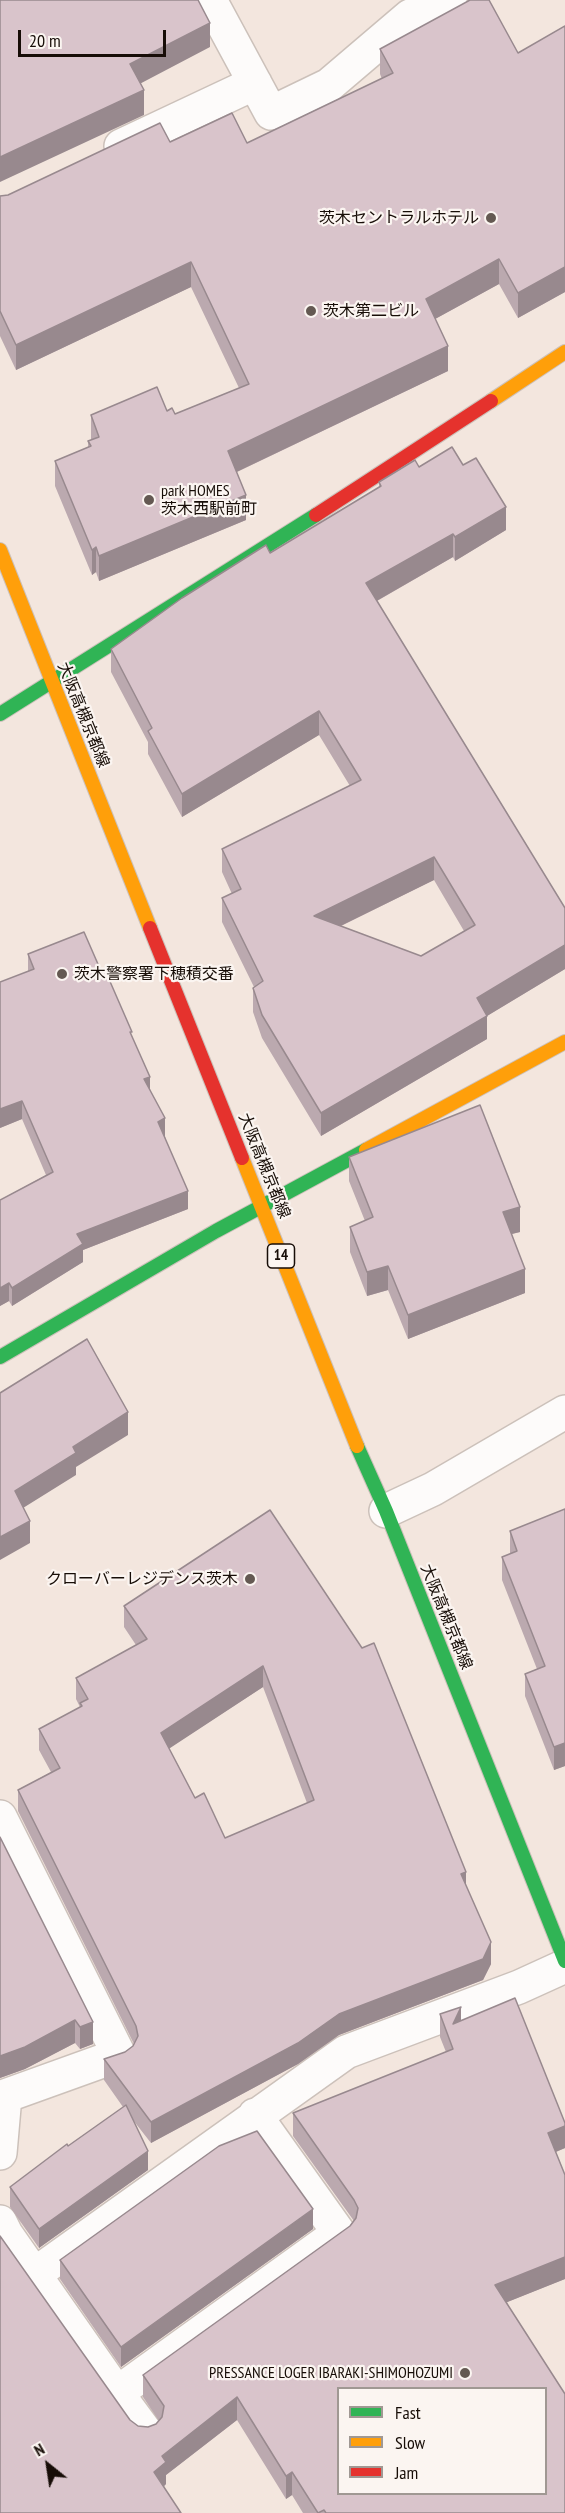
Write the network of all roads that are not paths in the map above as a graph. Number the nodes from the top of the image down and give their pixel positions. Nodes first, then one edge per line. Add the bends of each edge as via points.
1 (210, 0) edge
2 (450, 0) edge
3 (255, 83) junction
4 (96, 158) edge
5 (565, 352) edge
6 (0, 550) edge
7 (52, 681) junction
8 (0, 714) edge
9 (565, 1042) edge
10 (262, 1206) junction
11 (0, 1357) edge
12 (565, 1412) edge
13 (386, 1511) junction
14 (0, 1817) edge
15 (565, 1961) edge
16 (565, 1966) edge
17 (255, 2115) junction
18 (0, 2153) edge
19 (0, 2222) edge
20 (35, 2274) junction
21 (117, 2393) junction
22 (145, 2431) edge

1 - 3 street
2 - 3 street via 410,16 329,85 271,113
3 - 4 street
5 - 7 main road
6 - 7 main road, 大阪高槻京都線 / 14
7 - 8 main road
7 - 10 main road, 大阪高槻京都線 / 14
9 - 10 main road
10 - 11 main road
10 - 13 main road, 大阪高槻京都線 / 14 via 346,1421
12 - 13 street via 433,1489
13 - 15 main road, 大阪高槻京都線 / 14
14 - 18 street via 119,2055 5,2096
16 - 17 street via 346,2052
17 - 20 street
17 - 21 street via 339,2233
19 - 20 street
20 - 21 street
21 - 22 street

